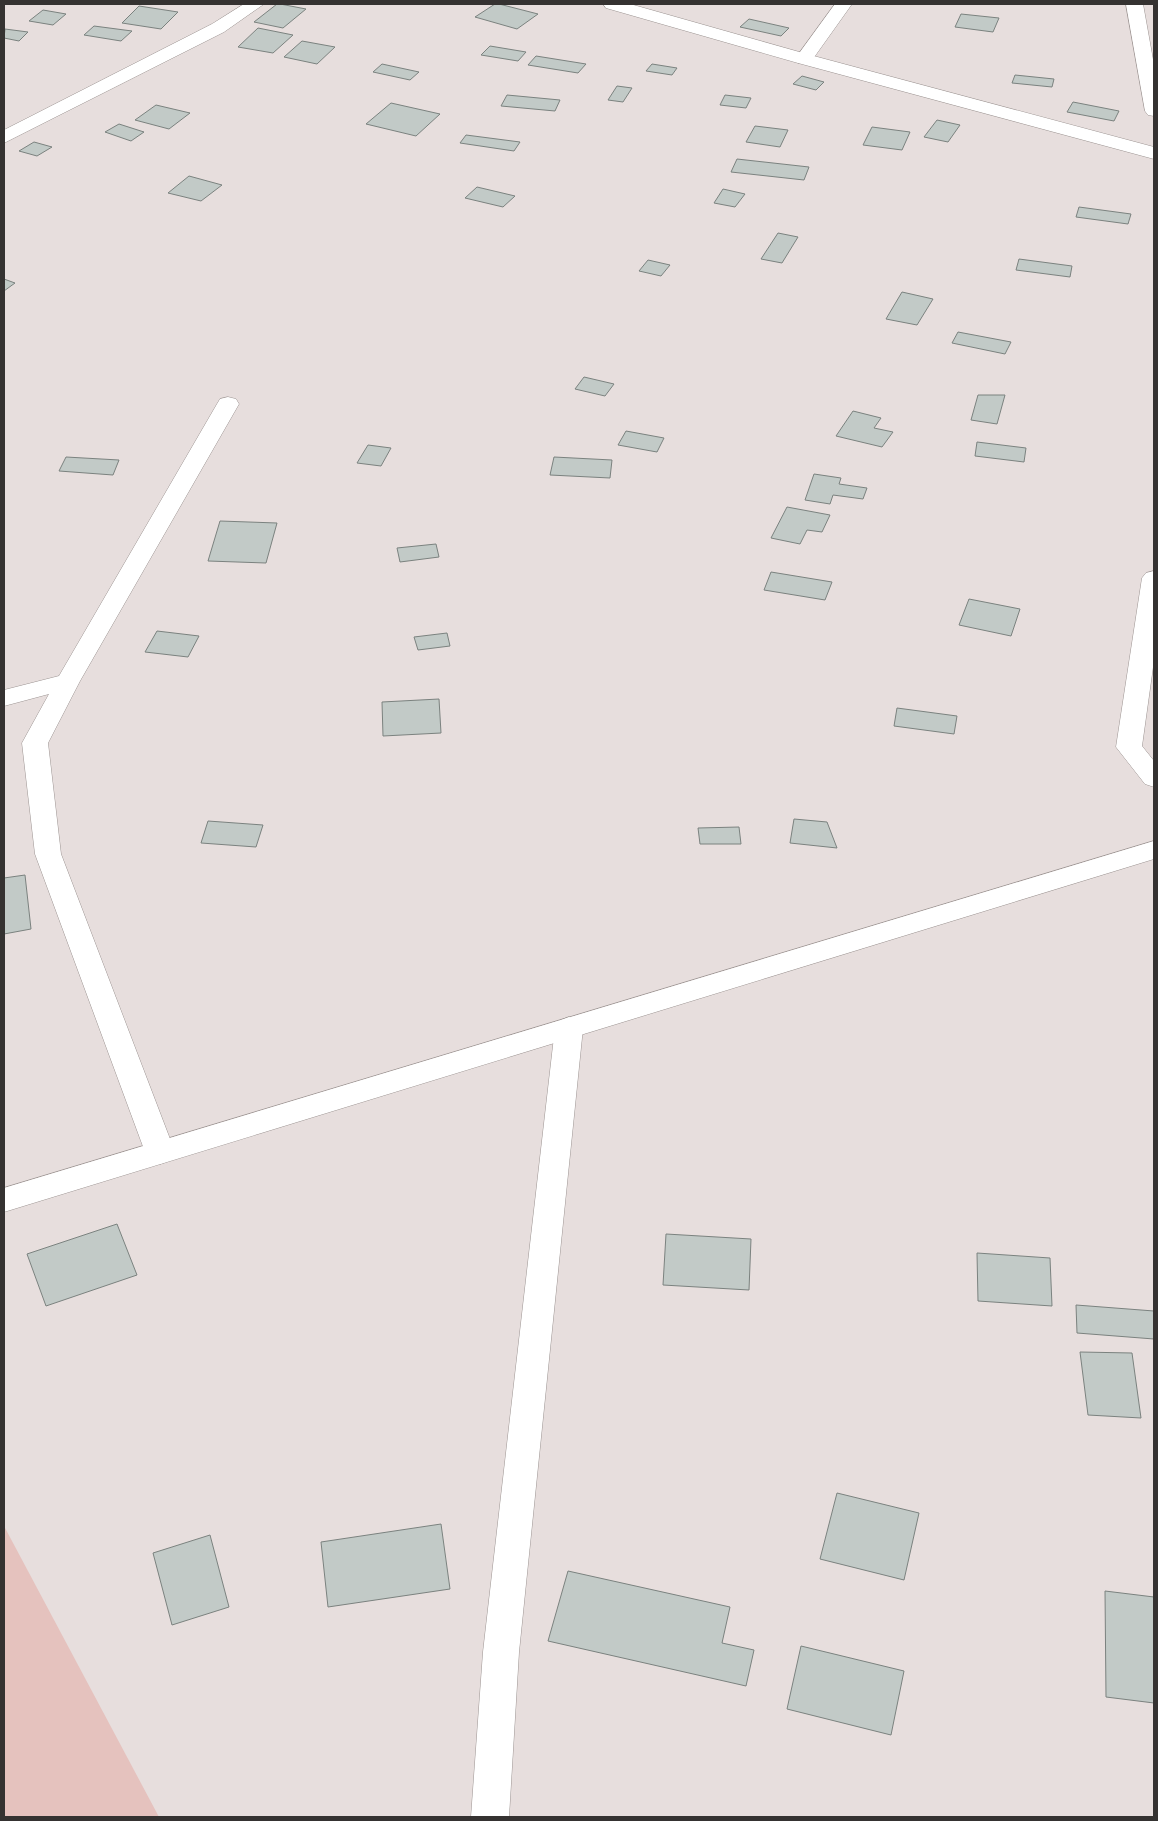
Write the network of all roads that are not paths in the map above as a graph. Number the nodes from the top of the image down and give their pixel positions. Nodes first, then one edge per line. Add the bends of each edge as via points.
1 (255, 4) edge
2 (612, 4) edge
3 (843, 4) edge
4 (1134, 4) edge
5 (804, 59) junction
6 (1154, 111) edge
7 (4, 137) edge
8 (1154, 153) edge
9 (228, 404) dead end
10 (1154, 578) edge
11 (68, 681) junction
12 (4, 698) edge
13 (1154, 778) edge
14 (1154, 850) edge
15 (569, 1028) junction
16 (160, 1152) junction
17 (4, 1200) edge
18 (490, 1817) edge

1 - 7 main road via 218,28
2 - 5 main road
3 - 5 main road
4 - 6 main road
5 - 8 main road
9 - 11 main road
10 - 13 main road via 1129,747
11 - 12 main road
11 - 16 main road via 35,743 48,854
14 - 15 main road
15 - 16 main road
15 - 18 main road via 501,1652
16 - 17 main road

